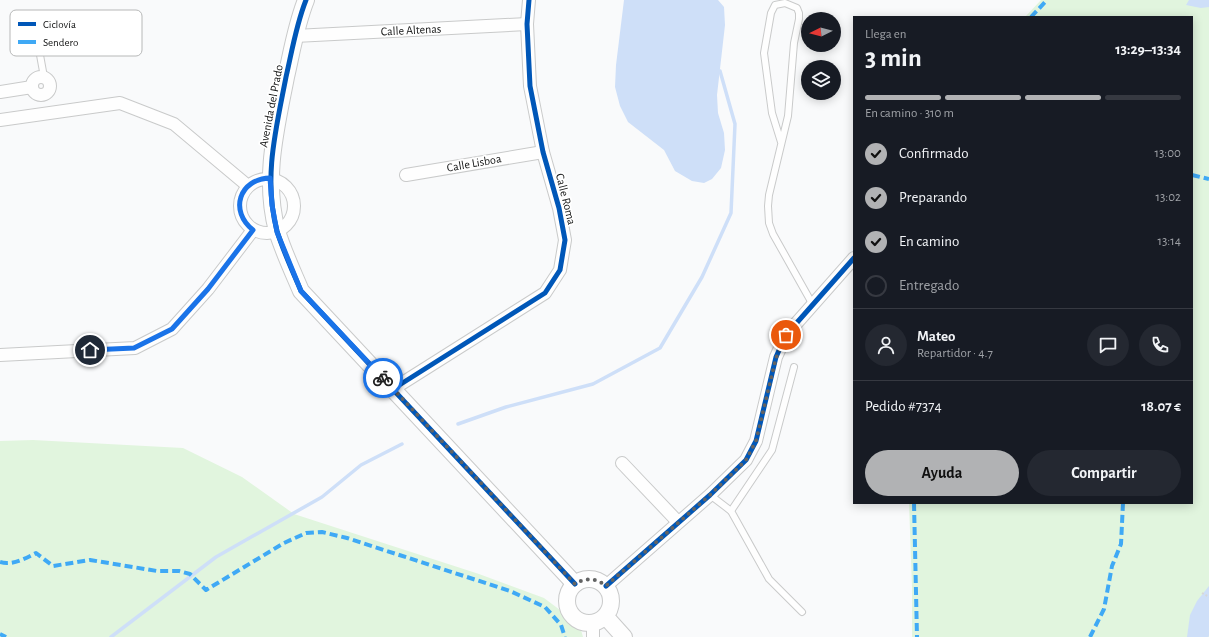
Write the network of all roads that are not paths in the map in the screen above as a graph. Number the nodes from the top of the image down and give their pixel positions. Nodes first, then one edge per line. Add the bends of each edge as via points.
1 (306, 0) edge
2 (529, 0) edge
3 (527, 24) junction
4 (295, 36) junction
5 (40, 56) edge
6 (44, 77) joint
7 (0, 92) edge
8 (0, 120) edge
9 (781, 142) junction
10 (542, 152) junction
11 (406, 175) dead end
12 (270, 178) junction
13 (248, 186) junction
14 (253, 230) junction
15 (277, 232) junction
16 (853, 259) edge
17 (813, 305) junction
18 (0, 355) edge
19 (794, 367) dead end
20 (393, 389) junction
21 (622, 463) dead end
22 (710, 495) junction
23 (731, 511) junction
24 (678, 522) junction
25 (575, 584) junction
26 (606, 586) junction
27 (802, 612) dead end
28 (597, 626) edge
29 (624, 637) edge

1 - 4 street, Avenida del Prado
2 - 3 street, Calle Roma
3 - 4 street, Calle Altenas
3 - 10 street, Calle Roma via 530,86
4 - 12 street, Avenida del Prado via 272,144
5 - 6 lane
6 - 7 street via 37,78 32,87
8 - 13 street via 120,103 174,124
9 - 9 lane via 772,113 764,53 771,13 775,5 785,3 797,8 799,13 788,116
9 - 17 lane via 769,195 769,223 778,245
10 - 11 street, Calle Lisboa
10 - 20 street, Calle Roma via 559,208 565,240 560,270 545,293
12 - 13 street via 255,181
12 - 15 street, Avenida del Prado
12 - 15 street via 286,186 294,202 291,220
13 - 14 street via 240,200 240,209 242,218
14 - 15 street via 261,233
14 - 18 street via 208,289 172,329 134,348
15 - 20 street, Avenida del Prado via 301,291
16 - 17 street
17 - 22 street via 786,335 776,358 756,441 746,460
19 - 23 lane via 772,450
20 - 25 street, Avenida del Prado
21 - 24 street
22 - 23 lane
22 - 24 street
23 - 27 lane via 769,579
24 - 26 street
25 - 26 street via 591,579
25 - 28 street via 569,591 568,610 574,618 583,623
26 - 28 street via 612,596 611,607
28 - 29 street

